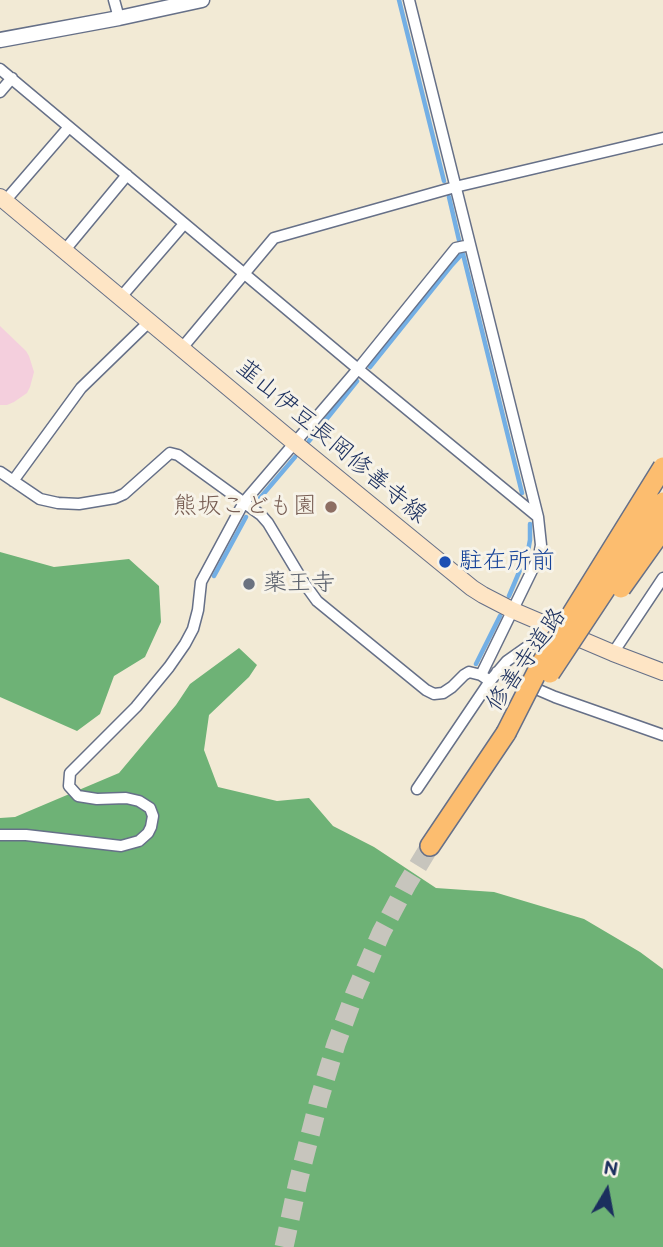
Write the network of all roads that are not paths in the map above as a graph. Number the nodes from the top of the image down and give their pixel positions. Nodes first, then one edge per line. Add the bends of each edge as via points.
1 (114, 0) edge
2 (202, 0) edge
3 (409, 0) edge
4 (119, 18) junction
5 (0, 40) edge
6 (0, 69) edge
7 (12, 78) junction
8 (0, 92) edge
9 (69, 127) junction
10 (663, 138) edge
11 (127, 175) junction
12 (455, 187) junction
13 (2, 199) edge
14 (184, 224) junction
15 (470, 244) junction
16 (64, 251) junction
17 (244, 274) junction
18 (121, 297) junction
19 (150, 321) junction
20 (182, 348) junction
21 (358, 369) junction
22 (296, 443) junction
23 (663, 467) edge
24 (0, 472) edge
25 (13, 481) junction
26 (244, 502) junction
27 (663, 502) edge
28 (538, 517) junction
29 (663, 529) edge
30 (663, 578) edge
31 (512, 610) junction
32 (551, 626) junction
33 (613, 653) junction
34 (663, 672) edge
35 (489, 676) junction
36 (547, 677) junction
37 (506, 733) junction
38 (663, 735) edge
39 (417, 789) dead end
40 (0, 835) edge
41 (430, 846) tunnel mouth

1 - 4 street
2 - 4 street
3 - 12 street
4 - 5 street
6 - 7 street
7 - 8 street
7 - 9 street
9 - 11 street
9 - 13 street
10 - 12 street
11 - 14 street
11 - 16 street
12 - 15 street
12 - 17 street via 274,238
13 - 16 main road, 韮山伊豆長岡修善寺線
14 - 17 street
14 - 18 street
15 - 21 street via 456,248
15 - 28 street
16 - 18 main road, 韮山伊豆長岡修善寺線
17 - 20 street
17 - 21 street
18 - 19 main road, 韮山伊豆長岡修善寺線
19 - 20 main road, 韮山伊豆長岡修善寺線
19 - 25 street via 81,388
20 - 22 main road, 韮山伊豆長岡修善寺線
21 - 22 street
21 - 28 street
22 - 26 street
22 - 31 main road, 韮山伊豆長岡修善寺線 via 472,588
23 - 37 highway, bridge via 542,662
24 - 25 street
25 - 26 street via 49,502 97,502 124,494 170,453
26 - 35 street via 268,523 317,600 426,690 443,693 469,672
26 - 40 street via 201,582 198,610 185,644 136,707 70,773 69,786 78,796 126,798 150,808 153,816 148,834 121,846
27 - 36 highway, 修善寺道路, bridge
28 - 31 street via 539,556
29 - 36 highway, bridge via 572,655
30 - 33 street
31 - 32 main road, 韮山伊豆長岡修善寺線
31 - 35 street
32 - 33 main road, 韮山伊豆長岡修善寺線
32 - 35 street
33 - 34 main road, 韮山伊豆長岡修善寺線
35 - 38 street
35 - 39 street
36 - 37 highway, 修善寺道路, bridge
37 - 41 highway, 修善寺道路

